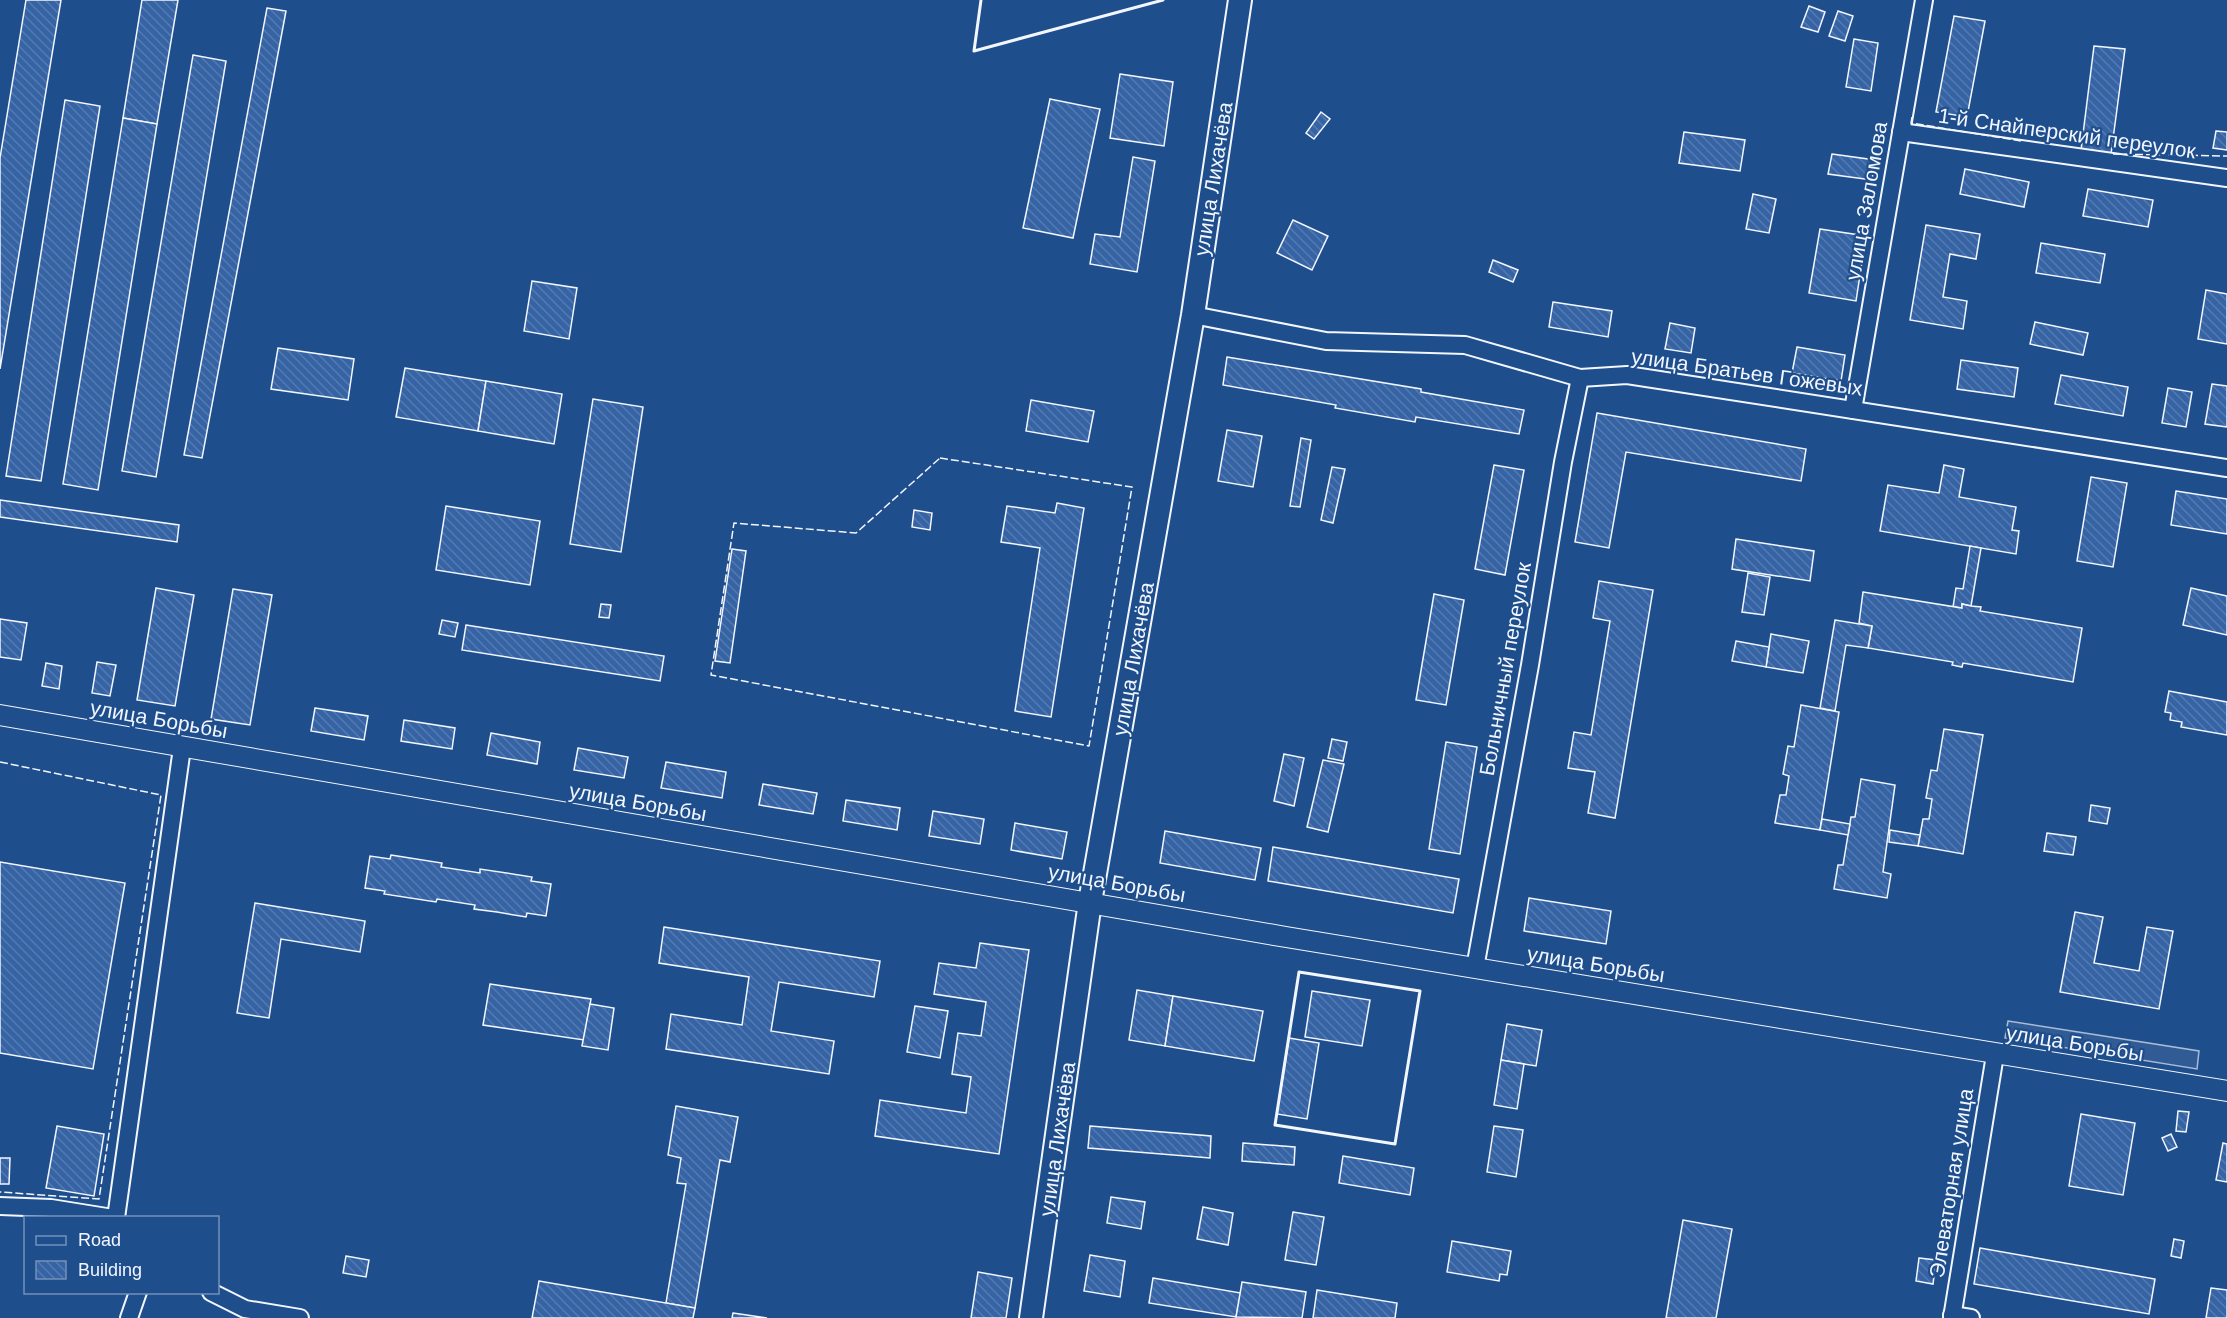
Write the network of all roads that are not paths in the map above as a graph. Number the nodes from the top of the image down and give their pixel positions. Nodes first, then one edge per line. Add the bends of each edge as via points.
1 (1240, 0) edge
2 (1924, 0) edge
3 (1901, 132) junction
4 (2227, 178) edge
5 (1192, 315) junction
6 (1580, 378) junction
7 (1852, 410) junction
8 (2227, 468) edge
9 (0, 716) edge
10 (182, 748) junction
11 (1090, 903) junction
12 (1475, 968) junction
13 (1995, 1054) junction
14 (2227, 1091) edge
15 (0, 1206) edge
16 (102, 1216) edge
17 (115, 1216) edge
18 (138, 1294) edge
19 (214, 1294) edge
20 (1952, 1316) edge
21 (129, 1318) edge
22 (300, 1318) edge
23 (1031, 1318) edge
24 (1971, 1318) edge

1 - 5 main road, улица Лихачёва
2 - 3 street, улица Заломова
3 - 4 street, 1-й Снайперский переулок
3 - 7 street, улица Заломова
5 - 6 street, улица Братьев Гожевых via 1326,341 1465,345
5 - 11 main road, улица Лихачёва
6 - 7 street, улица Братьев Гожевых via 1628,375
6 - 12 street, Больничный переулок
7 - 8 street, улица Братьев Гожевых
9 - 10 street, улица Борьбы
10 - 11 street, улица Борьбы
10 - 17 street
11 - 12 street, улица Борьбы
11 - 23 main road, улица Лихачёва
12 - 13 street, улица Борьбы
13 - 14 street, улица Борьбы
13 - 20 street, Элеваторная улица
15 - 16 street
18 - 21 street
19 - 22 street via 245,1309
20 - 24 street

